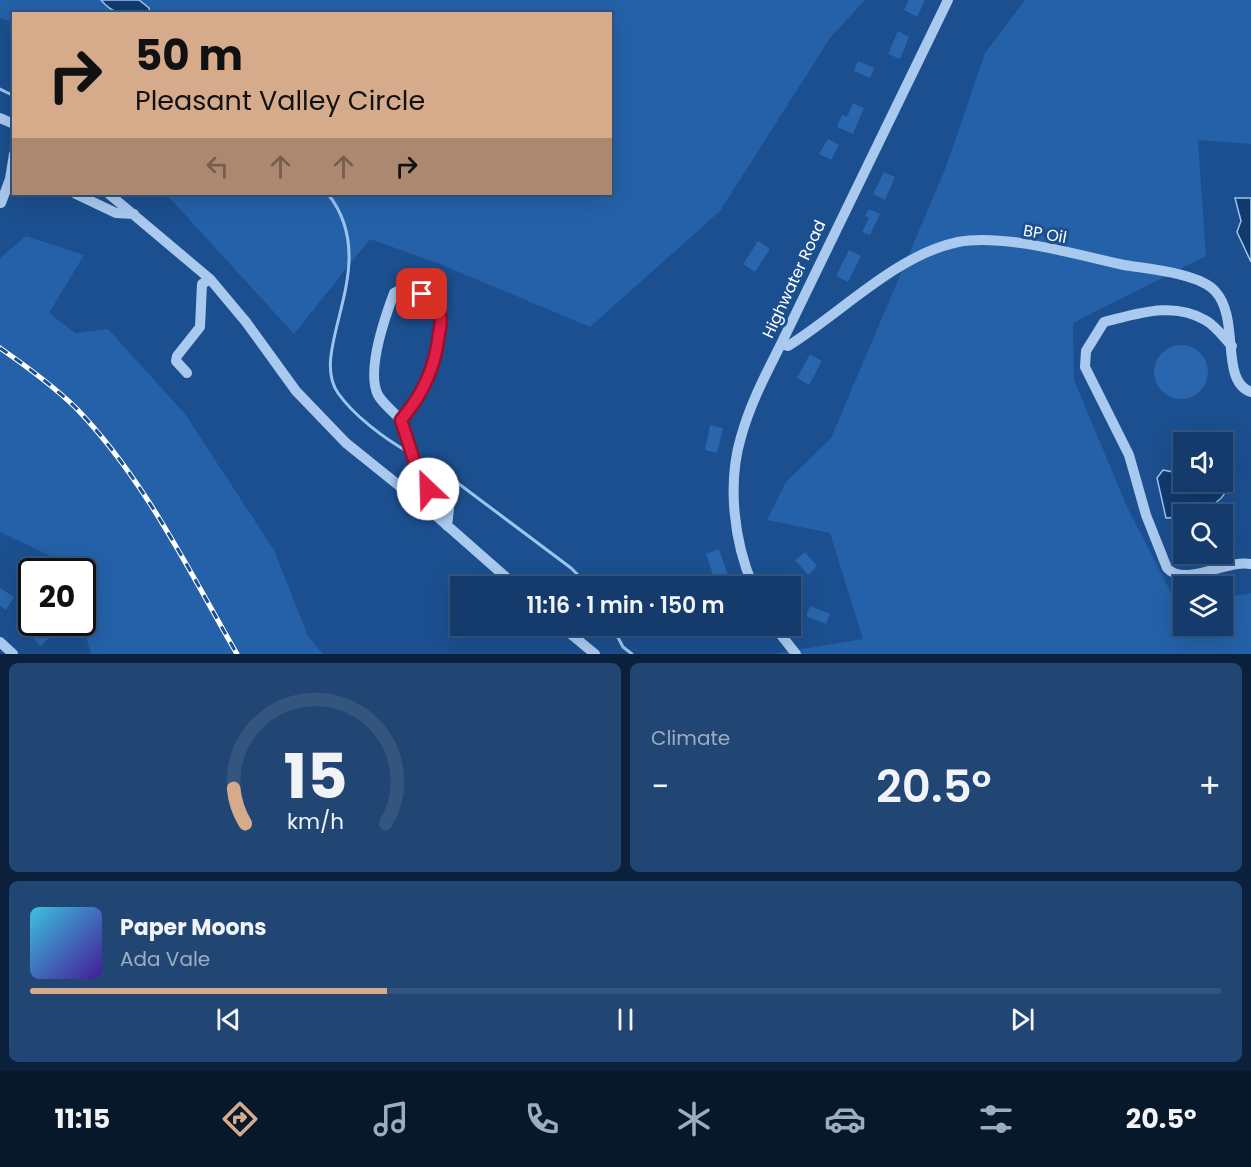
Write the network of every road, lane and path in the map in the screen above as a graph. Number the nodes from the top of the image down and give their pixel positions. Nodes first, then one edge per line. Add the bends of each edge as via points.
1 (948, 0) edge
2 (12, 166) edge
3 (78, 195) edge
4 (110, 195) edge
5 (1, 203) edge
6 (134, 214) junction
7 (210, 279) junction
8 (780, 344) junction
9 (1232, 346) junction
10 (187, 373) dead end
11 (1251, 392) edge
12 (401, 420) junction
13 (447, 526) junction
14 (1251, 564) edge
15 (504, 576) edge
16 (750, 576) edge
17 (573, 636) edge
18 (782, 636) edge
19 (0, 642) edge
20 (13, 654) edge
21 (595, 654) edge
22 (796, 654) edge

1 - 8 street, Highwater Road
2 - 5 street
3 - 6 street via 116,213
4 - 6 street
6 - 7 street
7 - 10 street via 202,284 200,327 177,356 176,361
7 - 13 street via 308,405 346,443
8 - 9 street, BP Oil via 788,346 903,265 933,250 984,240 1199,280 1214,290 1225,308
8 - 16 street, Highwater Road via 753,401 737,459 738,542
9 - 11 street, BP Oil via 1235,380
9 - 14 street via 1207,320 1183,310 1152,311 1104,322 1086,351 1085,367 1129,455 1146,515 1167,568 1173,575 1183,576 1239,563
12 - 12 street via 427,382 441,323 437,308 428,298 404,288 394,293 385,318 374,374 379,397
12 - 13 street via 425,485 449,510
13 - 15 street
17 - 21 street
18 - 22 street
19 - 20 street

